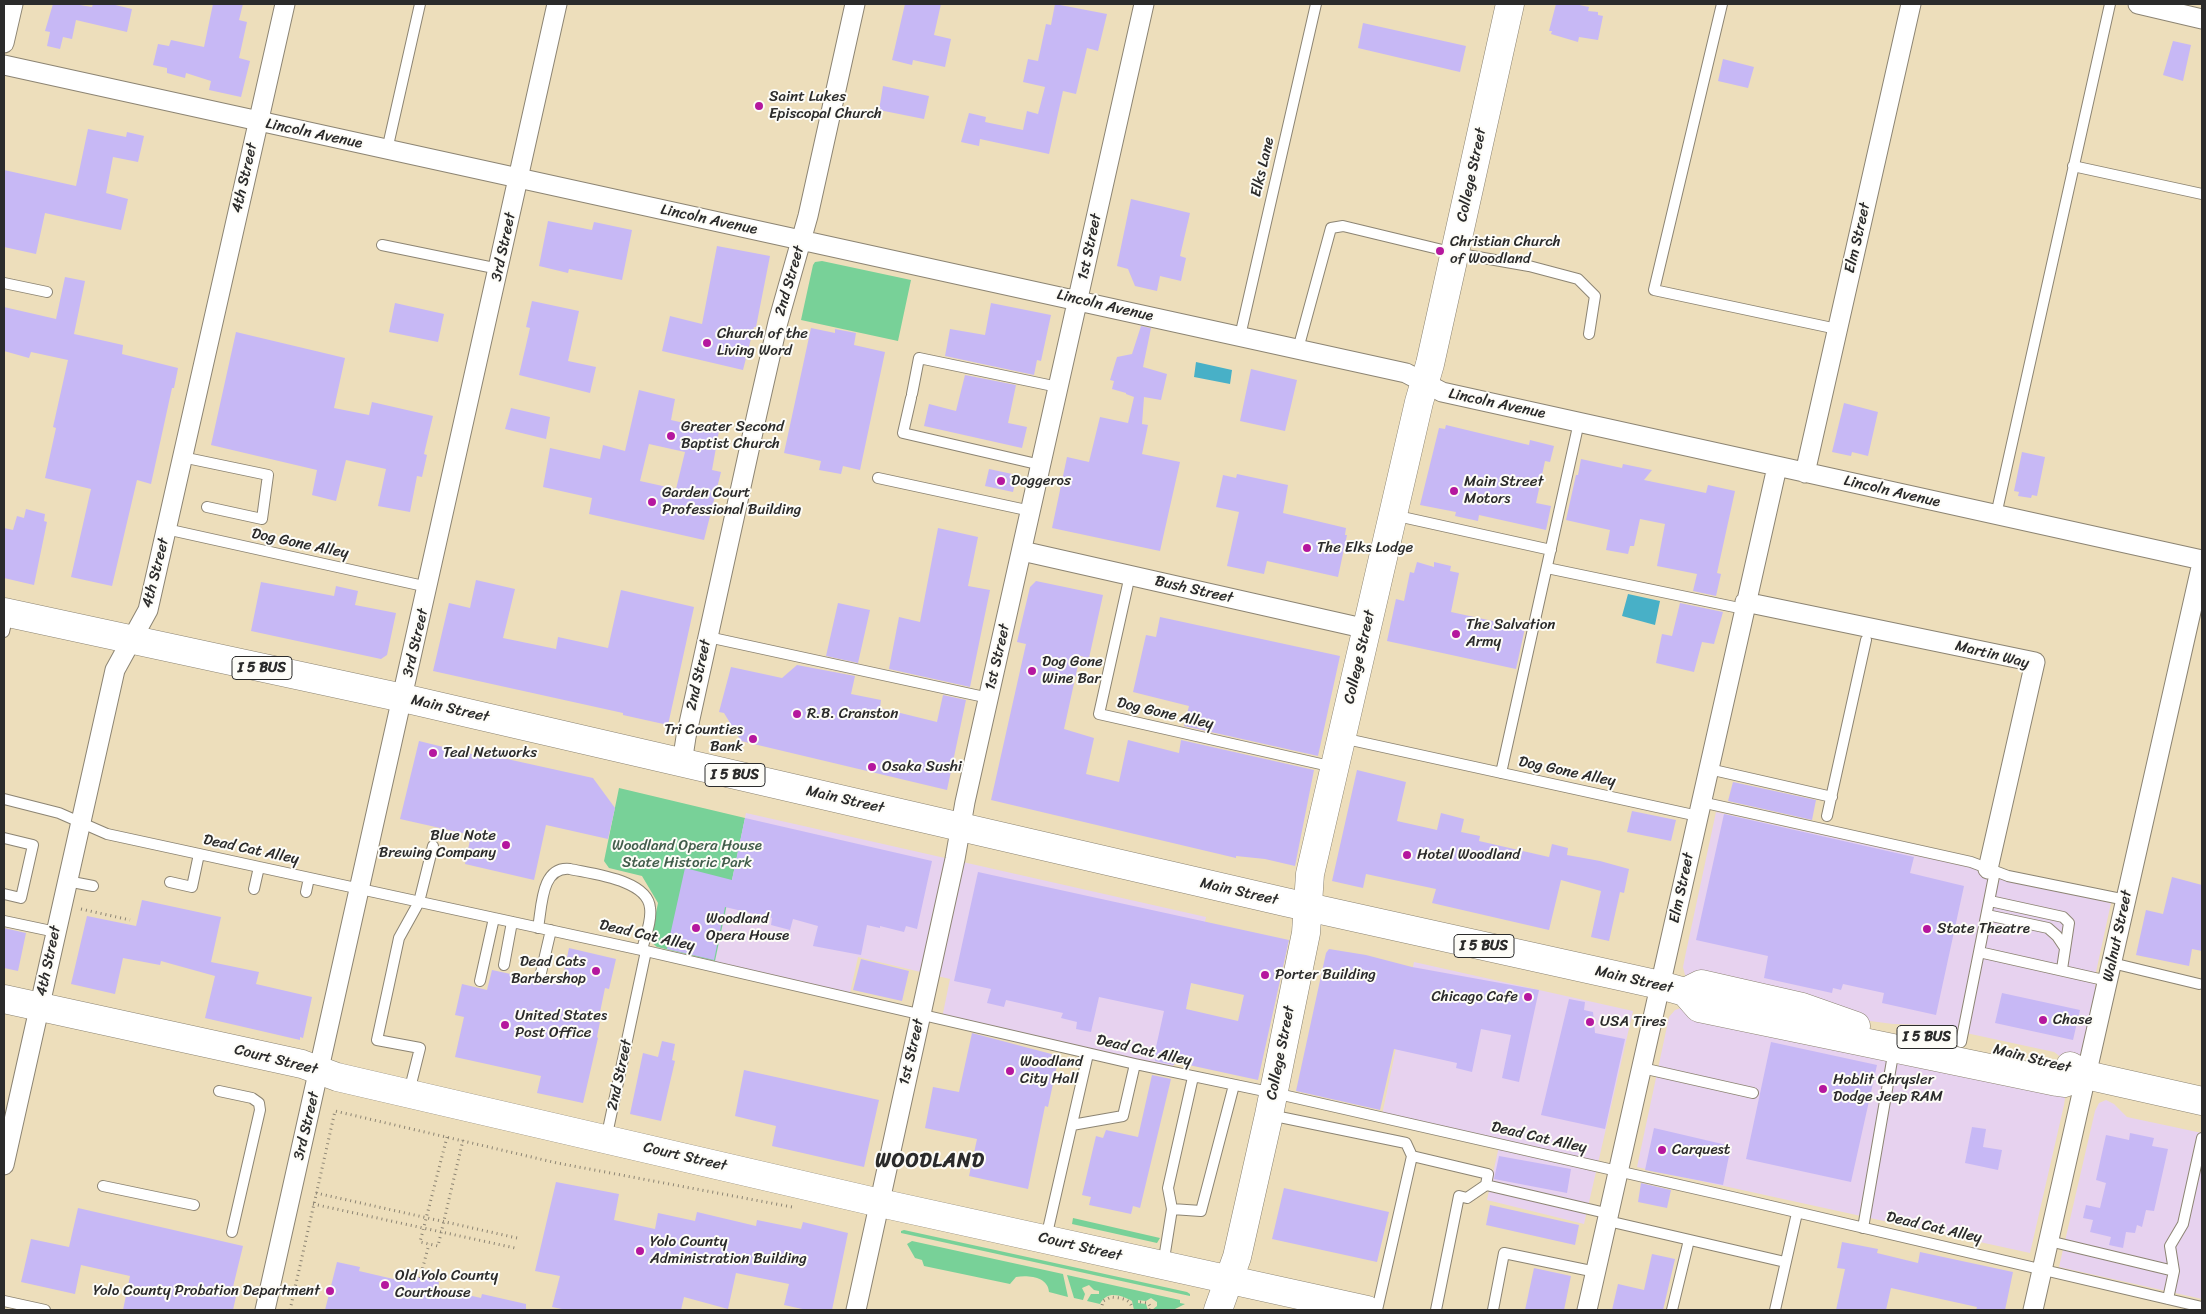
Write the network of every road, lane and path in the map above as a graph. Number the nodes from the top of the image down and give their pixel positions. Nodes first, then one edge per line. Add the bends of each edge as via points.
1 (13, 4) edge
2 (285, 4) edge
3 (420, 4) edge
4 (557, 4) edge
5 (855, 4) edge
6 (1144, 4) edge
7 (1316, 4) edge
8 (1510, 4) edge
9 (1722, 4) edge
10 (1911, 4) edge
11 (2110, 4) edge
12 (2138, 4) edge
13 (2202, 19) edge
14 (4, 43) edge
15 (4, 65) edge
16 (258, 122) junction
17 (387, 150) junction
18 (2073, 166) junction
19 (519, 179) junction
20 (2202, 194) edge
21 (802, 241) junction
22 (382, 245) dead end
23 (1455, 253) junction
24 (499, 269) junction
25 (4, 283) edge
26 (48, 292) dead end
27 (1078, 300) junction
28 (1837, 329) junction
29 (1590, 334) dead end
30 (1240, 336) junction
31 (1298, 349) junction
32 (1424, 383) junction
33 (1058, 387) junction
34 (1578, 422) junction
35 (182, 457) junction
36 (1041, 465) junction
37 (1777, 466) junction
38 (1805, 473) junction
39 (878, 478) dead end
40 (207, 507) dead end
41 (1031, 512) junction
42 (1392, 515) junction
43 (1996, 515) junction
44 (166, 529) junction
45 (1551, 550) junction
46 (1022, 551) junction
47 (2202, 561) edge
48 (1547, 568) junction
49 (1130, 576) junction
50 (428, 587) junction
51 (1745, 606) junction
52 (5, 619) edge
53 (1367, 629) junction
54 (708, 637) junction
55 (130, 640) junction
56 (1866, 640) dead end
57 (403, 698) junction
58 (989, 698) junction
59 (1342, 738) junction
60 (682, 763) junction
61 (1335, 768) junction
62 (1709, 769) junction
63 (1500, 773) junction
64 (1832, 797) junction
65 (4, 799) edge
66 (1700, 809) junction
67 (1827, 816) dead end
68 (80, 821) junction
69 (961, 827) junction
70 (4, 838) edge
71 (433, 846) dead end
72 (199, 854) junction
73 (259, 867) junction
74 (1991, 870) junction
75 (309, 878) junction
76 (67, 881) junction
77 (170, 882) dead end
78 (93, 886) dead end
79 (254, 888) dead end
80 (361, 889) junction
81 (306, 892) dead end
82 (4, 894) edge
83 (2126, 900) junction
84 (419, 902) junction
85 (1990, 902) junction
86 (1307, 907) junction
87 (81, 909) dead end
88 (1987, 915) junction
89 (494, 918) junction
90 (130, 920) dead end
91 (4, 921) edge
92 (512, 922) junction
93 (538, 928) junction
94 (550, 930) junction
95 (56, 932) junction
96 (2065, 948) junction
97 (644, 951) junction
98 (1979, 952) junction
99 (504, 965) dead end
100 (2062, 969) junction
101 (2110, 972) junction
102 (540, 977) dead end
103 (480, 981) dead end
104 (2199, 984) dead end
105 (1673, 988) junction
106 (4, 999) edge
107 (39, 1007) junction
108 (920, 1015) junction
109 (1961, 1042) junction
110 (1894, 1048) junction
111 (1088, 1054) junction
112 (1135, 1064) junction
113 (1642, 1068) junction
114 (320, 1070) junction
115 (2086, 1076) junction
116 (1193, 1077) junction
117 (1234, 1084) junction
118 (219, 1091) dead end
119 (1753, 1093) dead end
120 (409, 1094) junction
121 (2202, 1101) edge
122 (1271, 1104) junction
123 (1072, 1125) junction
124 (447, 1137) junction
125 (2202, 1138) edge
126 (462, 1140) junction
127 (606, 1140) junction
128 (1412, 1156) junction
129 (4, 1165) edge
130 (1620, 1171) junction
131 (1487, 1180) junction
132 (104, 1186) dead end
133 (316, 1193) junction
134 (880, 1202) junction
135 (314, 1204) junction
136 (194, 1205) dead end
137 (800, 1209) dead end
138 (1172, 1209) junction
139 (1798, 1213) junction
140 (425, 1217) junction
141 (1609, 1218) junction
142 (443, 1222) junction
143 (422, 1227) junction
144 (1863, 1228) junction
145 (232, 1232) dead end
146 (441, 1232) junction
147 (517, 1238) dead end
148 (1046, 1239) junction
149 (1689, 1240) junction
150 (2049, 1241) junction
151 (429, 1244) junction
152 (515, 1248) dead end
153 (1785, 1262) junction
154 (1163, 1266) junction
155 (2042, 1269) junction
156 (2174, 1271) junction
157 (1596, 1272) junction
158 (420, 1278) dead end
159 (1228, 1280) junction
160 (2168, 1300) junction
161 (4, 1301) edge
162 (1140, 1302) dead end
163 (2202, 1307) edge
164 (45, 1310) edge
165 (265, 1310) edge
166 (290, 1310) edge
167 (856, 1310) edge
168 (1101, 1310) edge
169 (1132, 1310) edge
170 (1150, 1310) edge
171 (1218, 1310) edge
172 (1367, 1310) edge
173 (1376, 1310) edge
174 (1436, 1310) edge
175 (1493, 1310) edge
176 (1587, 1310) edge
177 (1672, 1310) edge
178 (1775, 1310) edge
179 (2033, 1310) edge

1 - 14 street
2 - 16 street, 4th Street
3 - 17 lane
4 - 19 street, 3rd Street
5 - 21 street, 2nd Street
6 - 27 street, 1st Street
7 - 30 lane, Elks Lane
8 - 23 street, College Street
9 - 28 lane via 1654,290
10 - 28 street, Elm Street
11 - 18 lane
12 - 13 street
15 - 16 street, Lincoln Avenue
16 - 17 street, Lincoln Avenue
16 - 35 street, 4th Street
17 - 19 street, Lincoln Avenue
18 - 20 lane
18 - 43 lane
19 - 21 street, Lincoln Avenue
19 - 24 street, 3rd Street
21 - 27 street, Lincoln Avenue
21 - 54 street, 2nd Street via 778,322
22 - 24 lane
23 - 29 lane via 1529,266 1578,279 1595,296
23 - 31 lane via 1343,226 1331,228
23 - 32 street, College Street
24 - 50 street, 3rd Street
25 - 26 lane
27 - 30 street, Lincoln Avenue
27 - 33 street, 1st Street
28 - 38 street, Elm Street
30 - 31 street, Lincoln Avenue
31 - 32 street, Lincoln Avenue via 1406,373
32 - 34 street, Lincoln Avenue via 1442,392
32 - 42 street, College Street
33 - 36 street, 1st Street
33 - 36 lane via 919,358 904,433
34 - 37 street, Lincoln Avenue
34 - 45 lane
35 - 40 lane via 268,475 262,519
35 - 44 street, 4th Street
36 - 41 street, 1st Street
37 - 38 street, Lincoln Avenue
37 - 51 street, Elm Street
38 - 43 street, Lincoln Avenue
39 - 41 lane
41 - 46 street, 1st Street
42 - 45 lane
42 - 53 street, College Street
43 - 47 street, Lincoln Avenue
44 - 50 lane, Dog Gone Alley
44 - 55 street, 4th Street via 148,610
45 - 48 lane
46 - 49 street, Bush Street
46 - 58 street, 1st Street
47 - 83 street, Walnut Street
48 - 51 lane
48 - 63 lane
49 - 53 street, Bush Street
49 - 61 lane, Dog Gone Alley via 1099,714
50 - 57 street, 3rd Street
51 - 62 street, Elm Street
51 - 74 street, Martin Way via 2035,662
52 - 55 street, Main Street / I 5 BUS
53 - 59 street, College Street
54 - 58 lane
54 - 60 street, 2nd Street
55 - 57 street, Main Street / I 5 BUS
55 - 68 street, 4th Street via 115,670
56 - 64 lane
57 - 60 street, Main Street / I 5 BUS
57 - 80 street, 3rd Street
58 - 69 street, 1st Street
59 - 61 street, College Street
59 - 63 lane, Dog Gone Alley
60 - 69 street, Main Street / I 5 BUS
61 - 86 street, College Street via 1308,882
62 - 64 lane
62 - 66 street, Elm Street
63 - 66 lane, Dog Gone Alley
64 - 67 lane
65 - 68 lane, Dead Cat Alley
66 - 74 lane, Dog Gone Alley via 1961,860
66 - 105 street, Elm Street
68 - 72 lane, Dead Cat Alley via 107,834
68 - 76 street, 4th Street
69 - 86 street, Main Street / I 5 BUS
69 - 108 street, 1st Street
70 - 82 lane via 33,845 20,898
71 - 84 lane
72 - 73 lane, Dead Cat Alley
72 - 77 lane via 192,887
73 - 75 lane, Dead Cat Alley
73 - 79 lane
74 - 83 lane, Dog Gone Alley
74 - 85 lane
75 - 80 lane, Dead Cat Alley
75 - 81 lane
76 - 78 lane
76 - 95 street, 4th Street
80 - 84 lane, Dead Cat Alley
80 - 114 street, 3rd Street
83 - 101 street, Walnut Street
84 - 89 lane, Dead Cat Alley
84 - 120 lane via 399,938 377,1040 420,1048
85 - 88 lane
85 - 96 lane via 2063,917 2069,923
86 - 105 street, Main Street / I 5 BUS
86 - 122 street, College Street via 1306,933
87 - 90 path
88 - 96 lane via 2048,928
88 - 98 lane
89 - 92 lane, Dead Cat Alley
89 - 103 lane
91 - 95 lane
92 - 93 lane, Dead Cat Alley
92 - 99 lane
93 - 94 lane, Dead Cat Alley
93 - 97 lane, 2nd Street via 546,884 554,871 562,868 633,885 646,894 650,908
94 - 97 lane, Dead Cat Alley
94 - 102 lane
95 - 107 street, 4th Street
96 - 100 lane
97 - 108 lane, Dead Cat Alley
97 - 127 lane, 2nd Street
98 - 100 lane
98 - 109 lane
100 - 101 lane
101 - 104 lane
101 - 115 street, Walnut Street
105 - 109 street, Main Street / I 5 BUS via 1701,984 1802,1007 1861,1027
105 - 110 street, Main Street / I 5 BUS via 1699,1008
105 - 113 street, Elm Street
106 - 107 street, Court Street
107 - 114 street, Court Street
107 - 129 street, 4th Street
108 - 111 lane, Dead Cat Alley
108 - 134 street, 1st Street
109 - 115 street, Main Street / I 5 BUS via 2068,1065
110 - 115 street, Main Street / I 5 BUS via 2064,1083
110 - 144 lane
111 - 112 lane, Dead Cat Alley
111 - 123 lane
112 - 116 lane, Dead Cat Alley
112 - 123 lane via 1123,1116
113 - 119 lane
113 - 130 street, Elm Street
114 - 120 street, Court Street
114 - 165 street, 3rd Street
115 - 121 street, Main Street / I 5 BUS
115 - 150 street, Walnut Street
116 - 117 lane, Dead Cat Alley
116 - 138 lane via 1168,1188
117 - 122 lane, Dead Cat Alley
117 - 138 lane via 1201,1211
118 - 145 lane via 252,1098 259,1102 260,1110
120 - 127 street, Court Street
122 - 128 lane via 1406,1143
122 - 130 lane, Dead Cat Alley
122 - 159 street, College Street via 1237,1257
123 - 148 lane
124 - 126 path
124 - 133 path via 334,1111
124 - 140 path
125 - 156 lane via 2183,1224 2170,1246
126 - 137 path via 558,1163
126 - 142 path
127 - 134 street, Court Street
128 - 131 lane
128 - 173 lane
130 - 139 lane, Dead Cat Alley
130 - 141 street, Elm Street
131 - 141 lane
131 - 174 lane via 1468,1198 1459,1196
132 - 136 lane
133 - 135 path
133 - 140 path
134 - 148 street, Court Street
134 - 167 street, 1st Street
135 - 143 path
135 - 166 path
138 - 154 lane
139 - 144 lane, Dead Cat Alley
139 - 153 lane
140 - 142 path
140 - 143 path
141 - 149 lane
141 - 157 street, Elm Street
142 - 146 path
142 - 147 path
143 - 146 path
143 - 151 path via 420,1242
144 - 155 lane, Dead Cat Alley
146 - 151 path via 438,1246
146 - 152 path
148 - 154 street, Court Street
149 - 153 lane
149 - 177 lane
150 - 155 street, Walnut Street
150 - 156 lane
151 - 158 path
153 - 178 lane
154 - 159 street, Court Street
155 - 160 lane, Dead Cat Alley
155 - 179 street, Walnut Street
156 - 160 lane
157 - 175 lane via 1504,1253
157 - 176 street, Elm Street
159 - 171 street, College Street
159 - 172 street, Court Street
160 - 163 lane, Dead Cat Alley
161 - 164 lane
162 - 170 path via 1148,1303
168 - 169 path via 1103,1302 1111,1296 1127,1300

